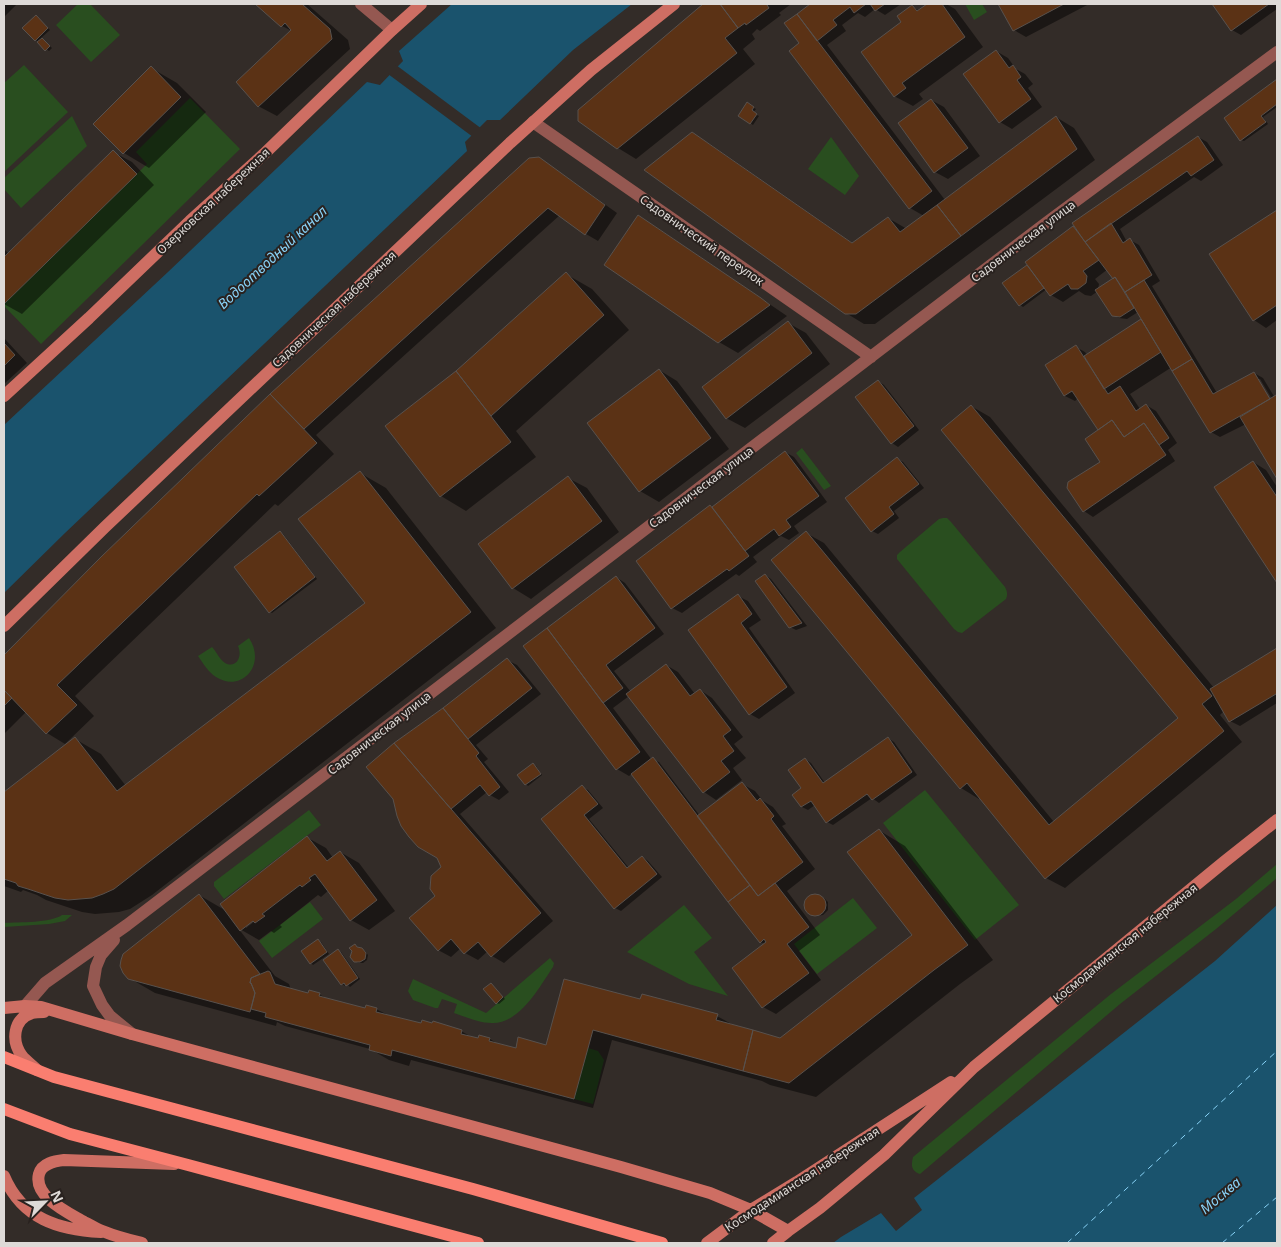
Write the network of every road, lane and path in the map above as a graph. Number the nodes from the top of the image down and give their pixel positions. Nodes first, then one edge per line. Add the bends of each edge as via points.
1 (361, 4) edge
2 (421, 4) edge
3 (674, 4) edge
4 (392, 30) junction
5 (1277, 52) edge
6 (533, 122) junction
7 (871, 357) junction
8 (4, 396) edge
9 (4, 626) edge
10 (1277, 820) edge
11 (127, 925) junction
12 (25, 1006) junction
13 (4, 1008) edge
14 (60, 1013) junction
15 (132, 1034) junction
16 (4, 1057) edge
17 (974, 1067) junction
18 (39, 1071) junction
19 (4, 1109) edge
20 (188, 1165) junction
21 (4, 1176) edge
22 (751, 1210) junction
23 (788, 1231) junction
24 (104, 1232) junction
25 (142, 1243) edge
26 (478, 1243) edge
27 (662, 1243) edge
28 (707, 1243) edge
29 (773, 1243) edge

1 - 4 street
2 - 4 main road, Озерковская набережная
3 - 6 main road, Садовническая набережная via 591,70
4 - 8 main road, Озерковская набережная
5 - 7 street, Садовническая улица
6 - 7 street, Садовнический переулок
6 - 9 main road, Садовническая набережная via 104,527
7 - 11 street, Садовническая улица
10 - 17 main road, Космодамианская набережная
11 - 12 street, Садовническая улица via 45,983
11 - 15 street, Садовническая улица via 101,955 94,986 110,1016
12 - 13 main road
12 - 14 main road via 41,1006
14 - 15 main road
14 - 18 main road via 32,1013 20,1020 16,1027 15,1042 22,1056
15 - 22 main road via 621,1167 710,1193
16 - 18 main road
17 - 22 main road, Космодамианская набережная
17 - 23 main road, Космодамианская набережная via 884,1155
18 - 27 main road
19 - 20 main road via 70,1134
20 - 24 main road via 77,1160 46,1165 39,1173 39,1182 48,1199
20 - 26 main road
21 - 24 main road via 29,1212 68,1229
22 - 23 main road
22 - 28 main road, Космодамианская набережная
23 - 29 main road, Космодамианская набережная
24 - 25 main road

